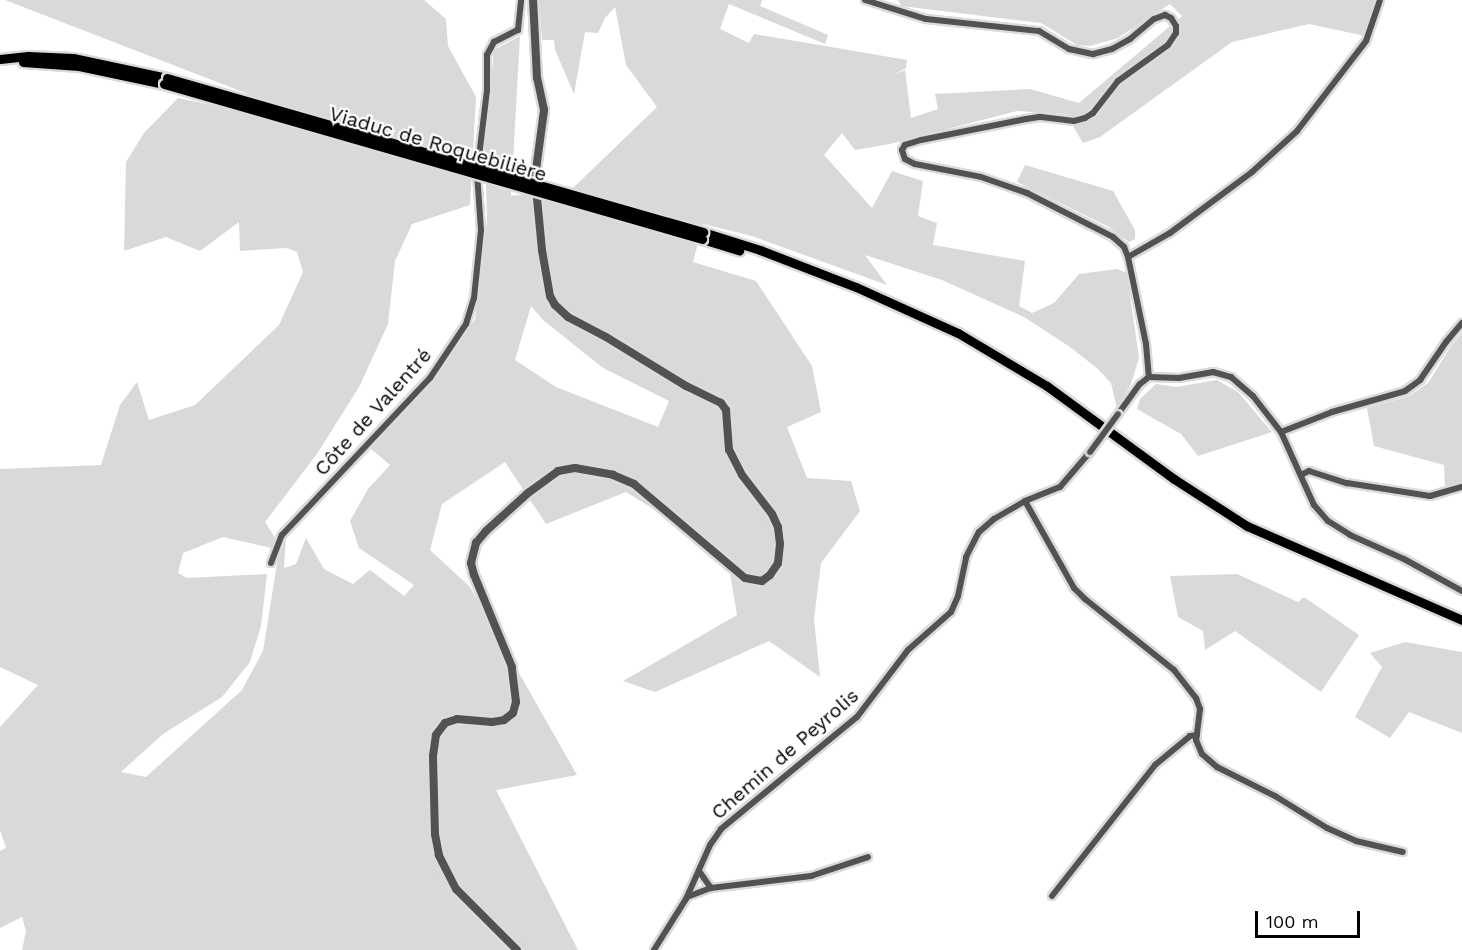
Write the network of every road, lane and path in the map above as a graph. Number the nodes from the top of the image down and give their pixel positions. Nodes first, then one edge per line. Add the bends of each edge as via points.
1 (521, 0) edge
2 (533, 0) edge
3 (865, 0) edge
4 (1380, 0) edge
5 (0, 60) edge
6 (1128, 257) junction
7 (1462, 324) edge
8 (1149, 377) junction
9 (1281, 432) junction
10 (1301, 475) junction
11 (1462, 487) edge
12 (1025, 501) junction
13 (271, 563) dead end
14 (1462, 591) edge
15 (1462, 620) edge
16 (1197, 735) junction
17 (1404, 852) dead end
18 (868, 857) dead end
19 (699, 871) junction
20 (711, 888) junction
21 (1052, 896) dead end
22 (687, 897) junction
23 (517, 950) edge
24 (654, 950) edge

1 - 13 street, Côte de Valentré via 518,30 494,42 488,55 477,173 481,230 472,308 466,324 430,378 282,535
2 - 23 street via 537,78 544,110 535,177 550,296 568,317 721,403 726,410 729,450 742,475 772,514 780,544 778,563 770,575 762,581 745,578 634,484 613,475 575,468 558,471 528,493 476,543 471,563 512,667 516,702 513,713 504,720 457,719 445,723 436,735 435,834 439,855 456,889
3 - 6 street via 926,19 1039,32 1069,49 1093,54 1130,39 1154,19 1165,15 1171,18 1176,33 1168,45 1118,81 1085,118 1026,119 921,140 905,145 902,150 905,159 915,164 981,177 1027,193 1113,237
4 - 6 street via 1366,40 1297,131 1252,172 1170,233
5 - 15 main road, Viaduc de Roquebilière, bridge via 79,66 165,81 814,271 907,309 1004,360 1247,526
6 - 8 street
7 - 9 street via 1420,380 1406,391 1332,412
8 - 9 street via 1179,378 1213,372 1231,377 1253,396
8 - 12 street, Chemin de Peyrolis, bridge via 1060,487
9 - 10 street
10 - 11 street via 1309,471 1347,483 1430,496
10 - 14 street via 1314,505 1328,521
12 - 16 street via 1074,588 1174,670 1196,698 1200,709
12 - 19 street, Chemin de Peyrolis via 994,519 972,543 958,596 944,621 908,650 857,717 729,821 710,845
16 - 17 street via 1202,754 1217,767 1327,828 1356,841
16 - 21 street via 1190,736 1155,765
18 - 20 street via 811,876
19 - 20 street
19 - 22 street, Chemin de Peyrolis
20 - 22 street
22 - 24 street, Chemin de Peyrolis

